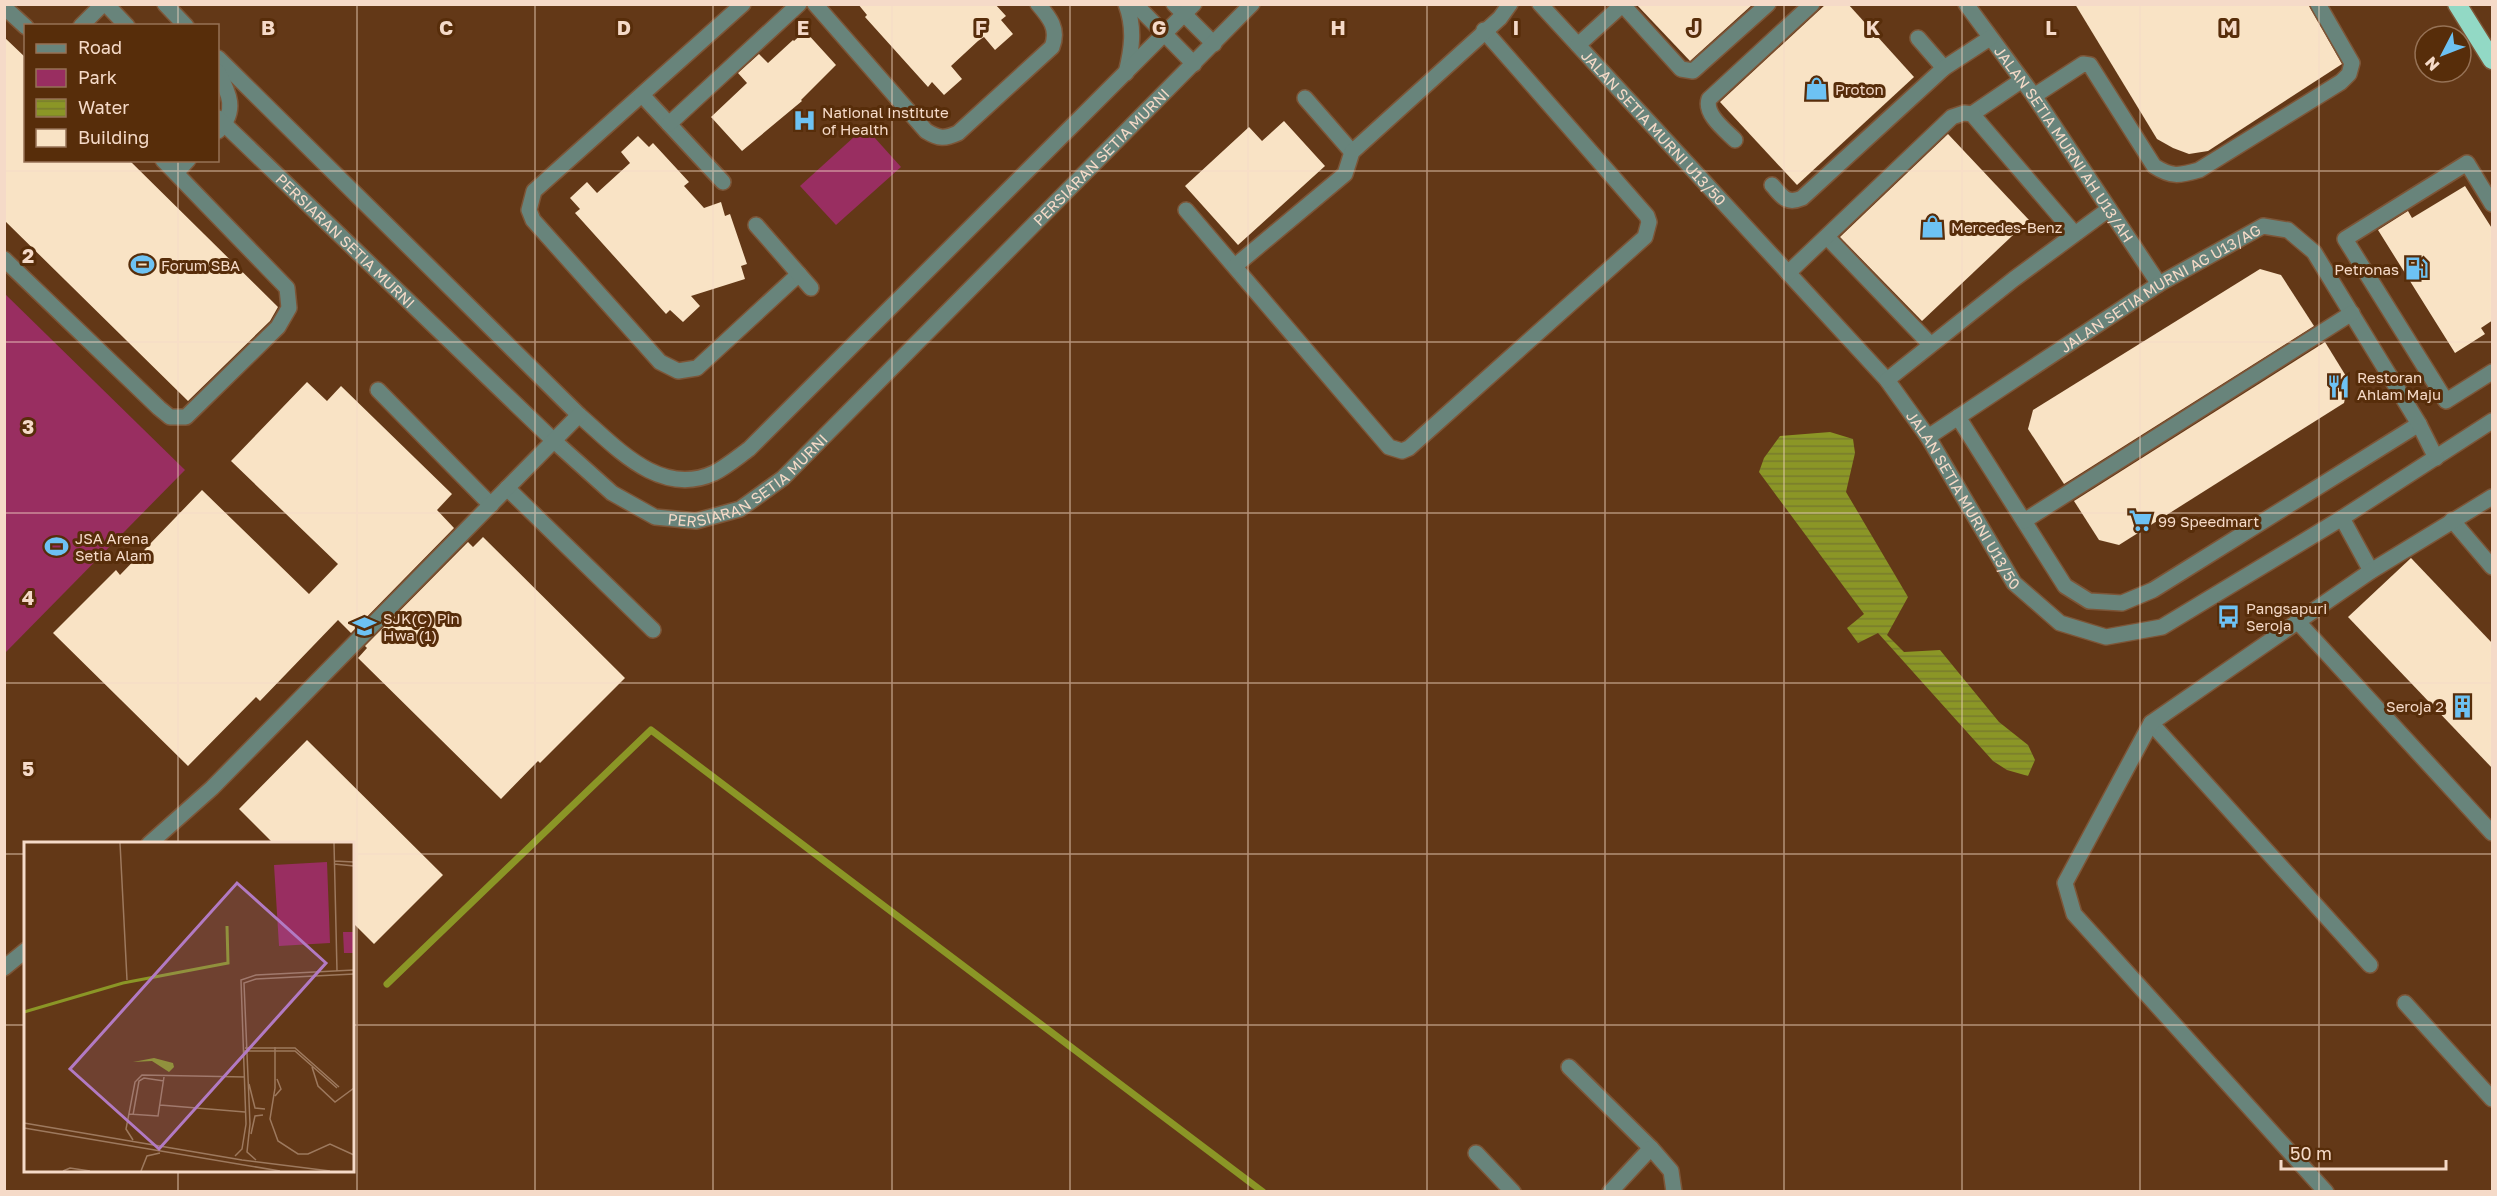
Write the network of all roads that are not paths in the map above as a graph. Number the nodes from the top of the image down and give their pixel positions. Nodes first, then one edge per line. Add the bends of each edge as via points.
1 (105, 4) edge
2 (165, 4) edge
3 (743, 4) edge
4 (800, 4) edge
5 (814, 4) edge
6 (1038, 4) edge
7 (1126, 4) edge
8 (1136, 4) edge
9 (1252, 4) edge
10 (1510, 4) edge
11 (1540, 4) edge
12 (1768, 4) edge
13 (1812, 4) edge
14 (1966, 4) edge
15 (2318, 4) edge
16 (2457, 4) edge
17 (2470, 4) edge
18 (1622, 5) edge
19 (4, 7) edge
20 (1184, 8) edge
21 (83, 24) edge
22 (125, 24) edge
23 (184, 24) edge
24 (24, 25) edge
25 (1484, 30) junction
26 (1164, 34) junction
27 (1918, 38) dead end
28 (1990, 38) junction
29 (2493, 40) edge
30 (1214, 44) junction
31 (1578, 45) junction
32 (219, 59) edge
33 (2493, 60) edge
34 (1194, 64) junction
35 (1944, 68) junction
36 (1126, 73) junction
37 (219, 74) edge
38 (2022, 80) junction
39 (642, 95) junction
40 (2034, 96) junction
41 (1305, 98) dead end
42 (1972, 114) junction
43 (669, 124) junction
44 (220, 125) edge
45 (1735, 140) dead end
46 (1352, 152) junction
47 (165, 162) edge
48 (186, 162) edge
49 (176, 173) junction
50 (723, 182) dead end
51 (1772, 185) dead end
52 (2493, 204) edge
53 (2109, 209) junction
54 (1186, 210) dead end
55 (756, 225) dead end
56 (2074, 233) junction
57 (1827, 237) junction
58 (4, 259) edge
59 (1235, 266) junction
60 (1788, 273) junction
61 (799, 274) junction
62 (2159, 284) junction
63 (812, 288) dead end
64 (2352, 314) junction
65 (1930, 344) junction
66 (2493, 372) edge
67 (1887, 380) junction
68 (378, 390) dead end
69 (579, 415) junction
70 (1958, 417) junction
71 (2493, 421) edge
72 (2419, 424) junction
73 (1928, 437) junction
74 (553, 440) junction
75 (2436, 458) junction
76 (507, 488) junction
77 (2493, 497) edge
78 (490, 505) junction
79 (2342, 518) junction
80 (2452, 520) junction
81 (2024, 521) junction
82 (2493, 567) edge
83 (2371, 571) junction
84 (2298, 622) junction
85 (654, 630) dead end
86 (2151, 723) junction
87 (2493, 833) edge
88 (150, 842) edge
89 (24, 952) edge
90 (2370, 965) dead end
91 (4, 968) edge
92 (2405, 1003) dead end
93 (1569, 1067) dead end
94 (2493, 1099) edge
95 (1651, 1148) junction
96 (1476, 1153) dead end
97 (1513, 1191) edge
98 (1610, 1191) edge
99 (1674, 1191) edge
100 (2326, 1191) edge

1 - 21 street
1 - 22 street
2 - 23 street
3 - 39 street
4 - 43 street
5 - 6 street via 926,131 946,138 958,133 1052,47 1054,28
7 - 36 street via 1132,38
8 - 26 street
9 - 30 street, PERSIARAN SETIA MURNI
10 - 25 street
11 - 31 street, JALAN SETIA MURNI U13/50
12 - 18 street via 1693,71 1681,69
13 - 45 street via 1708,99 1709,112
14 - 28 street, JALAN SETIA MURNI AH U13/AH
15 - 40 street via 2352,63 2349,74 2199,170 2166,174 2154,166 2090,65 2083,64
16 - 33 highway
17 - 29 highway
18 - 31 street
19 - 24 street
20 - 26 street, PERSIARAN SETIA MURNI
20 - 30 street
25 - 46 street
25 - 59 street via 1647,216 1645,237 1402,451 1389,447
26 - 34 street
26 - 36 street, PERSIARAN SETIA MURNI
27 - 35 street
28 - 35 street
28 - 38 street, JALAN SETIA MURNI AH U13/AH
30 - 34 street, PERSIARAN SETIA MURNI
31 - 60 street, JALAN SETIA MURNI U13/50
32 - 69 street, PERSIARAN SETIA MURNI
34 - 74 street, PERSIARAN SETIA MURNI via 783,478 740,509 696,521 655,517 612,493
35 - 51 street via 1802,198 1786,201
36 - 69 street, PERSIARAN SETIA MURNI via 749,449 714,473 693,479 668,478 636,465
37 - 44 street via 231,103
38 - 40 street, JALAN SETIA MURNI AH U13/AH
38 - 42 street
39 - 43 street
39 - 61 street via 534,191 529,210 533,220 660,362 678,371 697,368
40 - 53 street, JALAN SETIA MURNI AH U13/AH
41 - 46 street
42 - 56 street
42 - 57 street via 1952,117
43 - 50 street
44 - 74 street, PERSIARAN SETIA MURNI
46 - 59 street via 1345,174
47 - 49 street
48 - 49 street
49 - 58 street via 287,288 289,308 278,327 186,417 170,417 159,408
52 - 66 street via 2467,163 2345,239 2446,401
53 - 56 street
53 - 62 street, JALAN SETIA MURNI AH U13/AH
54 - 59 street
55 - 61 street
56 - 65 street
57 - 60 street
57 - 65 street
60 - 67 street, JALAN SETIA MURNI U13/50
61 - 63 street
62 - 64 street, JALAN SETIA MURNI AG U13/AG via 2263,226 2288,230 2314,252
62 - 70 street, JALAN SETIA MURNI AG U13/AG
64 - 72 street, JALAN SETIA MURNI AG U13/AG
64 - 81 street
65 - 67 street
67 - 73 street, JALAN SETIA MURNI U13/50
68 - 78 street
69 - 74 street
70 - 73 street, JALAN SETIA MURNI AG U13/AG
70 - 81 street
71 - 75 street, JALAN SETIA MURNI U13/50
72 - 75 street, JALAN SETIA MURNI AG U13/AG
72 - 81 street via 2153,590 2122,603 2089,601 2065,586
73 - 79 street, JALAN SETIA MURNI U13/50 via 2014,583 2060,623 2106,637 2162,627
74 - 76 street
75 - 79 street, JALAN SETIA MURNI U13/50
76 - 78 street
76 - 85 street
77 - 80 street
78 - 88 street via 212,788
79 - 83 street
80 - 82 street
80 - 83 street
83 - 84 street
84 - 86 street
84 - 87 street
86 - 90 street
86 - 100 street via 2065,883 2074,914
89 - 91 street
92 - 94 street
93 - 95 street
95 - 98 street
95 - 99 street via 1671,1171
96 - 97 street

